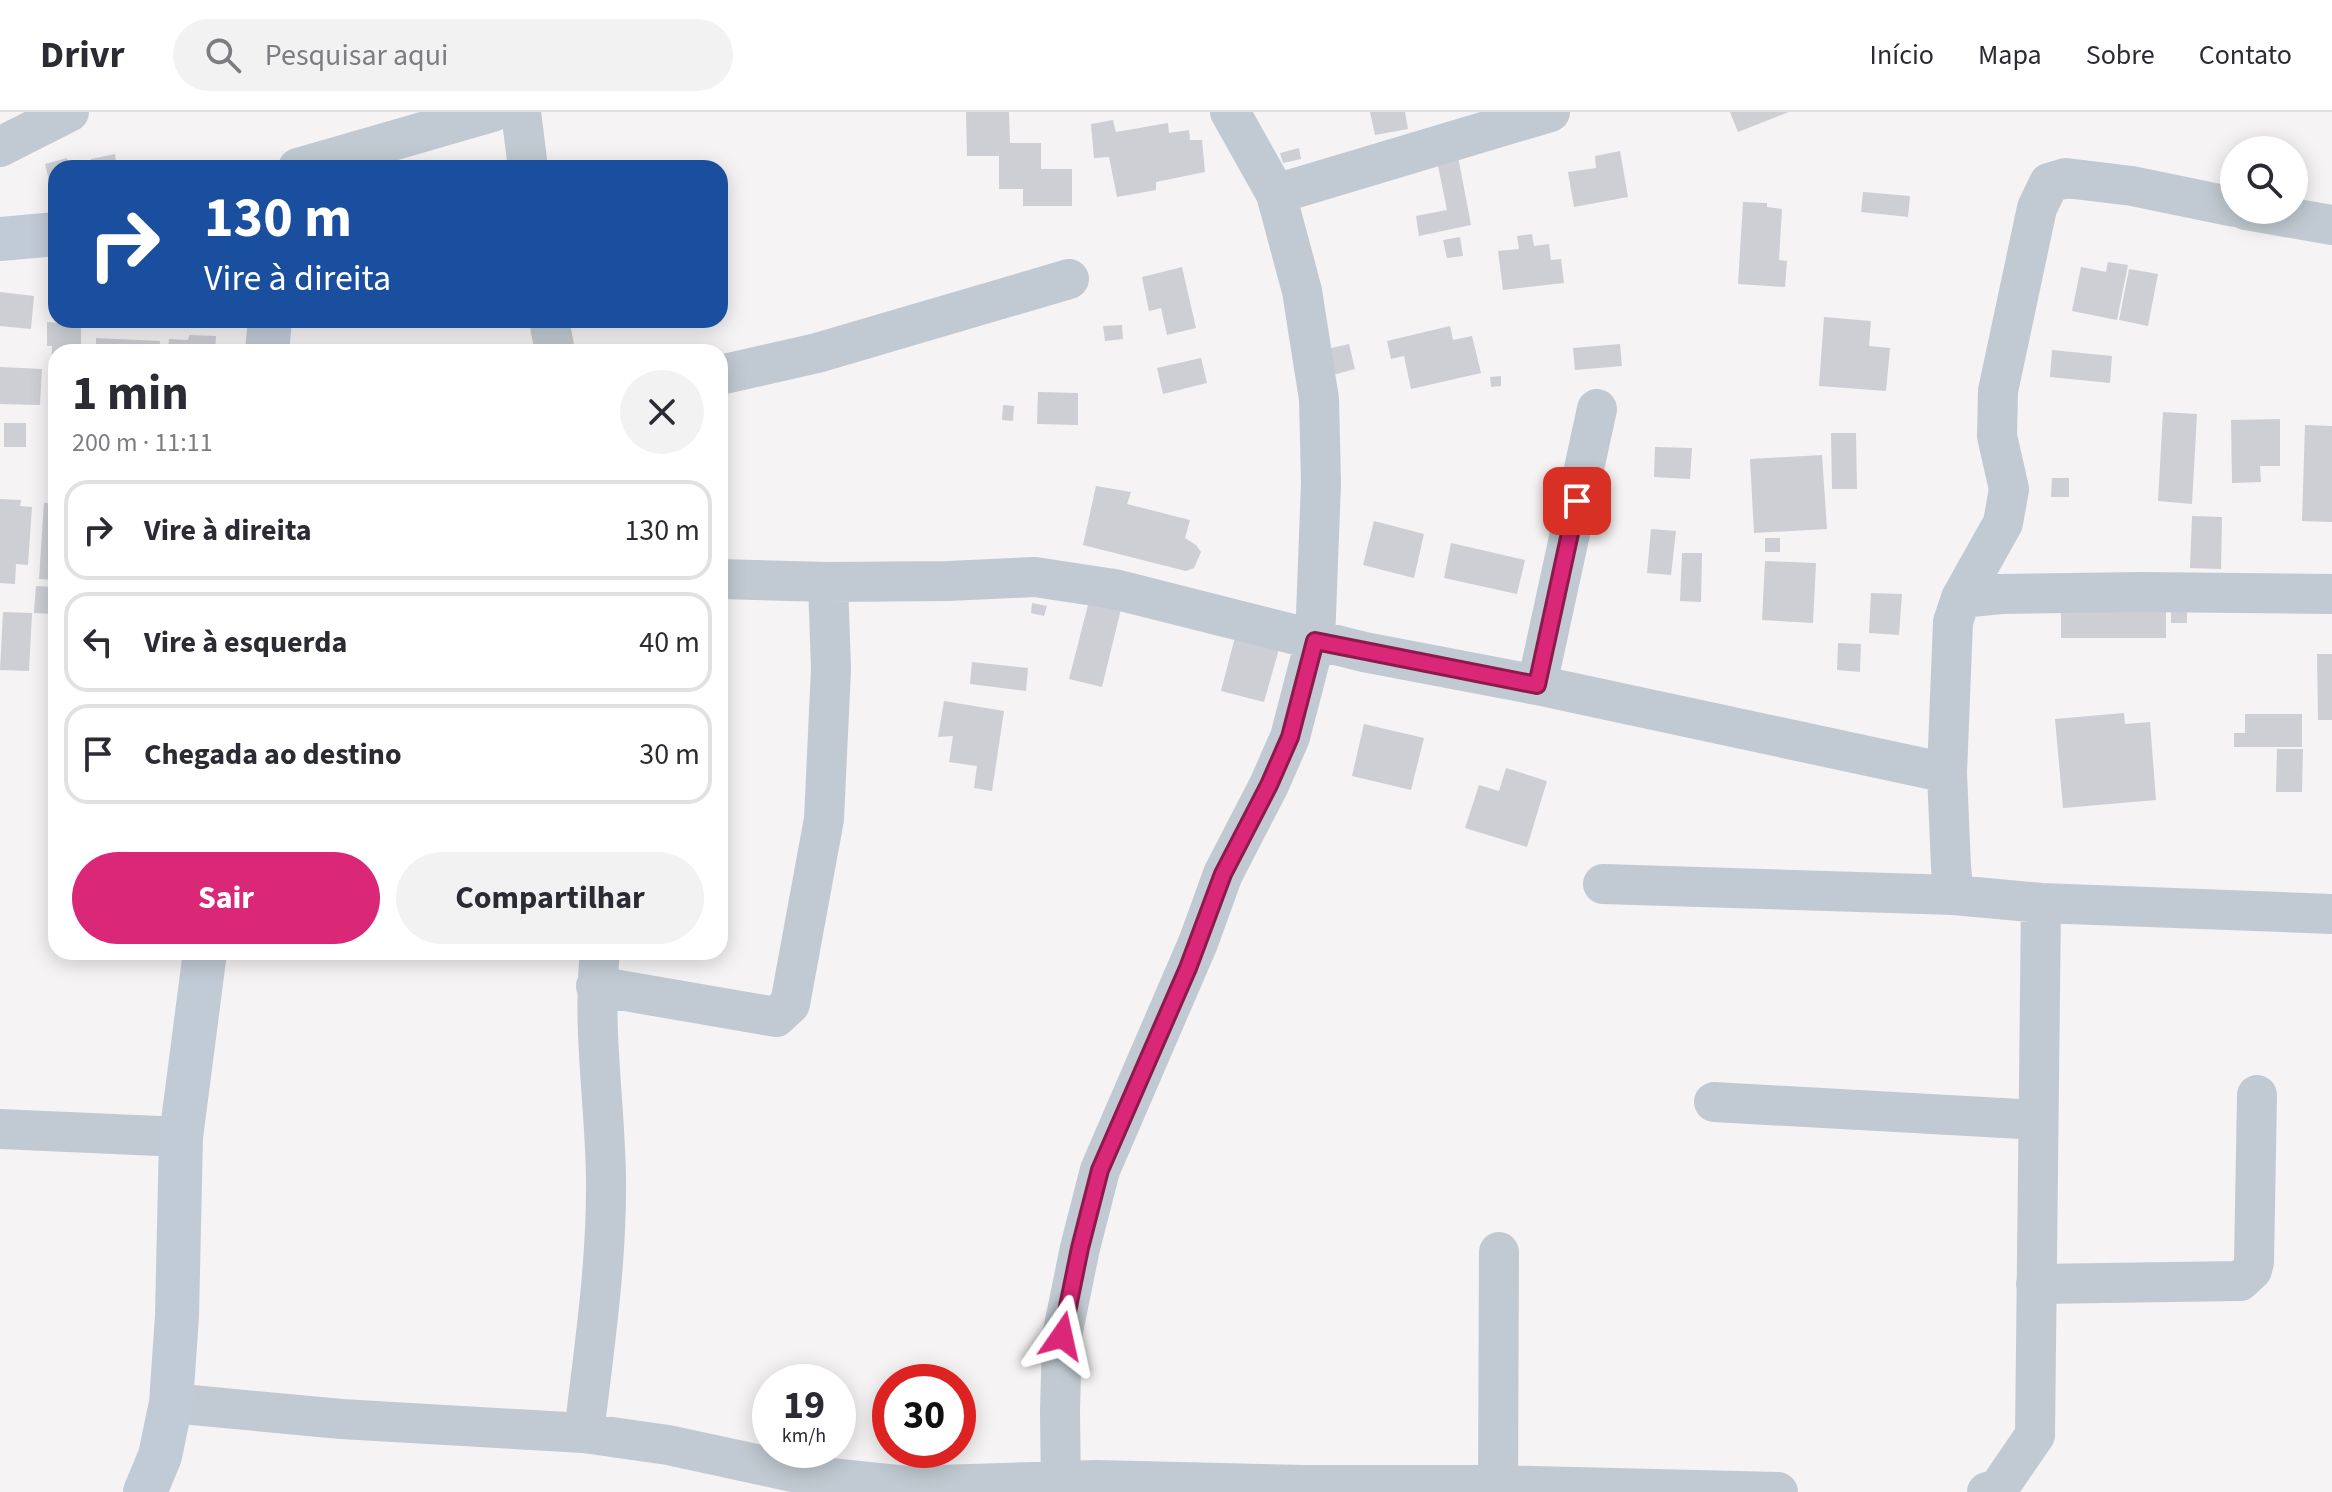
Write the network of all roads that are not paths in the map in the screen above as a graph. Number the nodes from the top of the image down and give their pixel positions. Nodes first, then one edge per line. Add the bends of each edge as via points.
1 (69, 112) edge
2 (492, 112) edge
3 (521, 112) edge
4 (1230, 112) edge
5 (1550, 112) edge
6 (0, 147) edge
7 (326, 160) edge
8 (527, 160) edge
9 (1276, 194) junction
10 (2220, 204) edge
11 (2308, 221) edge
12 (2332, 225) edge
13 (48, 235) edge
14 (0, 239) edge
15 (1069, 279) dead end
16 (728, 373) edge
17 (1597, 409) dead end
18 (728, 579) edge
19 (828, 582) junction
20 (2332, 594) edge
21 (1961, 598) junction
22 (1315, 641) junction
23 (1537, 685) junction
24 (1947, 773) junction
25 (1603, 884) dead end
26 (1954, 895) junction
27 (2041, 903) junction
28 (2332, 914) edge
29 (204, 960) edge
30 (598, 969) edge
31 (2257, 1095) dead end
32 (1714, 1102) dead end
33 (2038, 1120) junction
34 (0, 1129) edge
35 (181, 1137) junction
36 (1499, 1252) dead end
37 (2036, 1284) junction
38 (171, 1403) junction
39 (584, 1433) junction
40 (1061, 1487) edge
41 (1497, 1488) edge
42 (145, 1492) edge
43 (1778, 1492) edge
44 (1987, 1492) edge

1 - 6 street
2 - 7 street
3 - 8 street
4 - 9 street
5 - 9 street
9 - 22 street via 1302,291 1319,399
10 - 21 street via 2132,186 2066,178 2049,183 2037,208 1998,391 1997,436 2009,489 2003,523
11 - 12 street
13 - 14 street
15 - 16 street via 817,353
17 - 23 street
18 - 19 street
19 - 22 street via 1035,577 1114,589
19 - 30 street via 831,669 824,819 790,1004 776,1017
20 - 21 street via 2142,592
21 - 24 street via 1953,622
22 - 23 street
22 - 40 street via 1290,737 1223,874 1100,1170 1062,1336
23 - 24 street
24 - 26 street
25 - 26 street
26 - 27 street
27 - 28 street
27 - 33 street
29 - 35 street
30 - 39 street via 606,1179 601,1293
31 - 37 street via 2254,1262 2240,1281
32 - 33 street
33 - 37 street
34 - 35 street
35 - 38 street
36 - 41 street
37 - 44 street via 2035,1435 1998,1489
38 - 39 street
38 - 42 street via 160,1456
39 - 40 street via 811,1476 907,1486
40 - 41 street via 1097,1480
41 - 43 street

